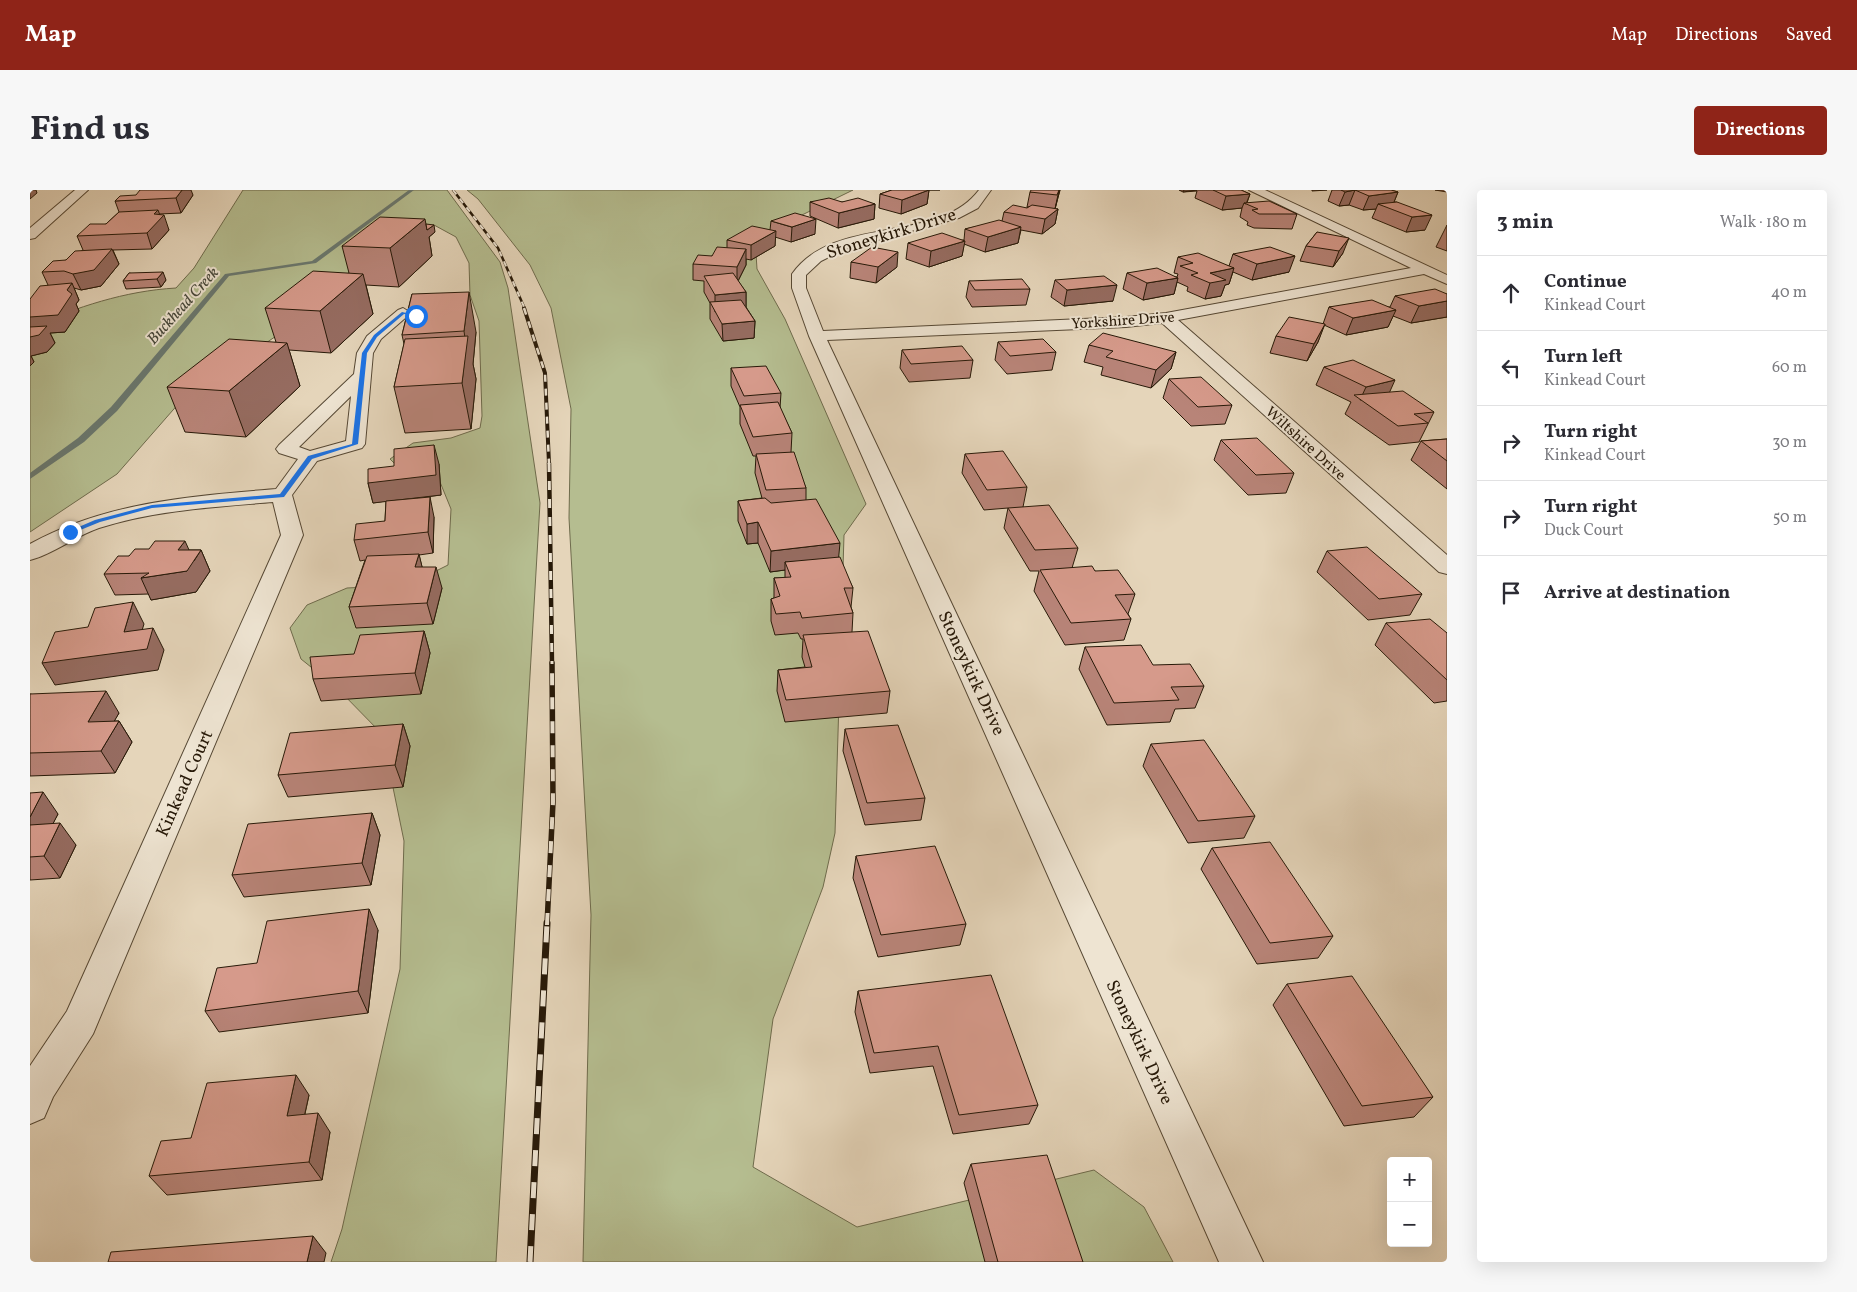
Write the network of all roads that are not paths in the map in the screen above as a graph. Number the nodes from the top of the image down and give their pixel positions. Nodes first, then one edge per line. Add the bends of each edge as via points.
1 (82, 190) edge
2 (985, 190) edge
3 (1255, 190) edge
4 (43, 223) junction
5 (30, 224) edge
6 (30, 235) edge
7 (1425, 270) junction
8 (1447, 280) edge
9 (410, 309) edge
10 (1166, 318) junction
11 (817, 336) junction
12 (362, 376) junction
13 (310, 458) junction
14 (282, 495) junction
15 (30, 553) edge
16 (1447, 567) edge
17 (33, 1092) edge
18 (1241, 1262) edge

1 - 4 street
2 - 11 street, Stoneykirk Drive via 976,204 955,215 845,244 805,265 799,274 799,288
3 - 7 street
4 - 5 street
4 - 6 street
7 - 8 street
7 - 10 street, Yorkshire Drive
9 - 12 street via 376,336 365,353
10 - 11 street, Yorkshire Drive
10 - 16 street, Wiltshire Drive
11 - 18 street, Stoneykirk Drive
12 - 13 street via 355,444
12 - 13 street via 286,449
13 - 14 street
14 - 15 street via 152,506 98,521
14 - 17 street, Kinkead Court via 292,535 80,1022

